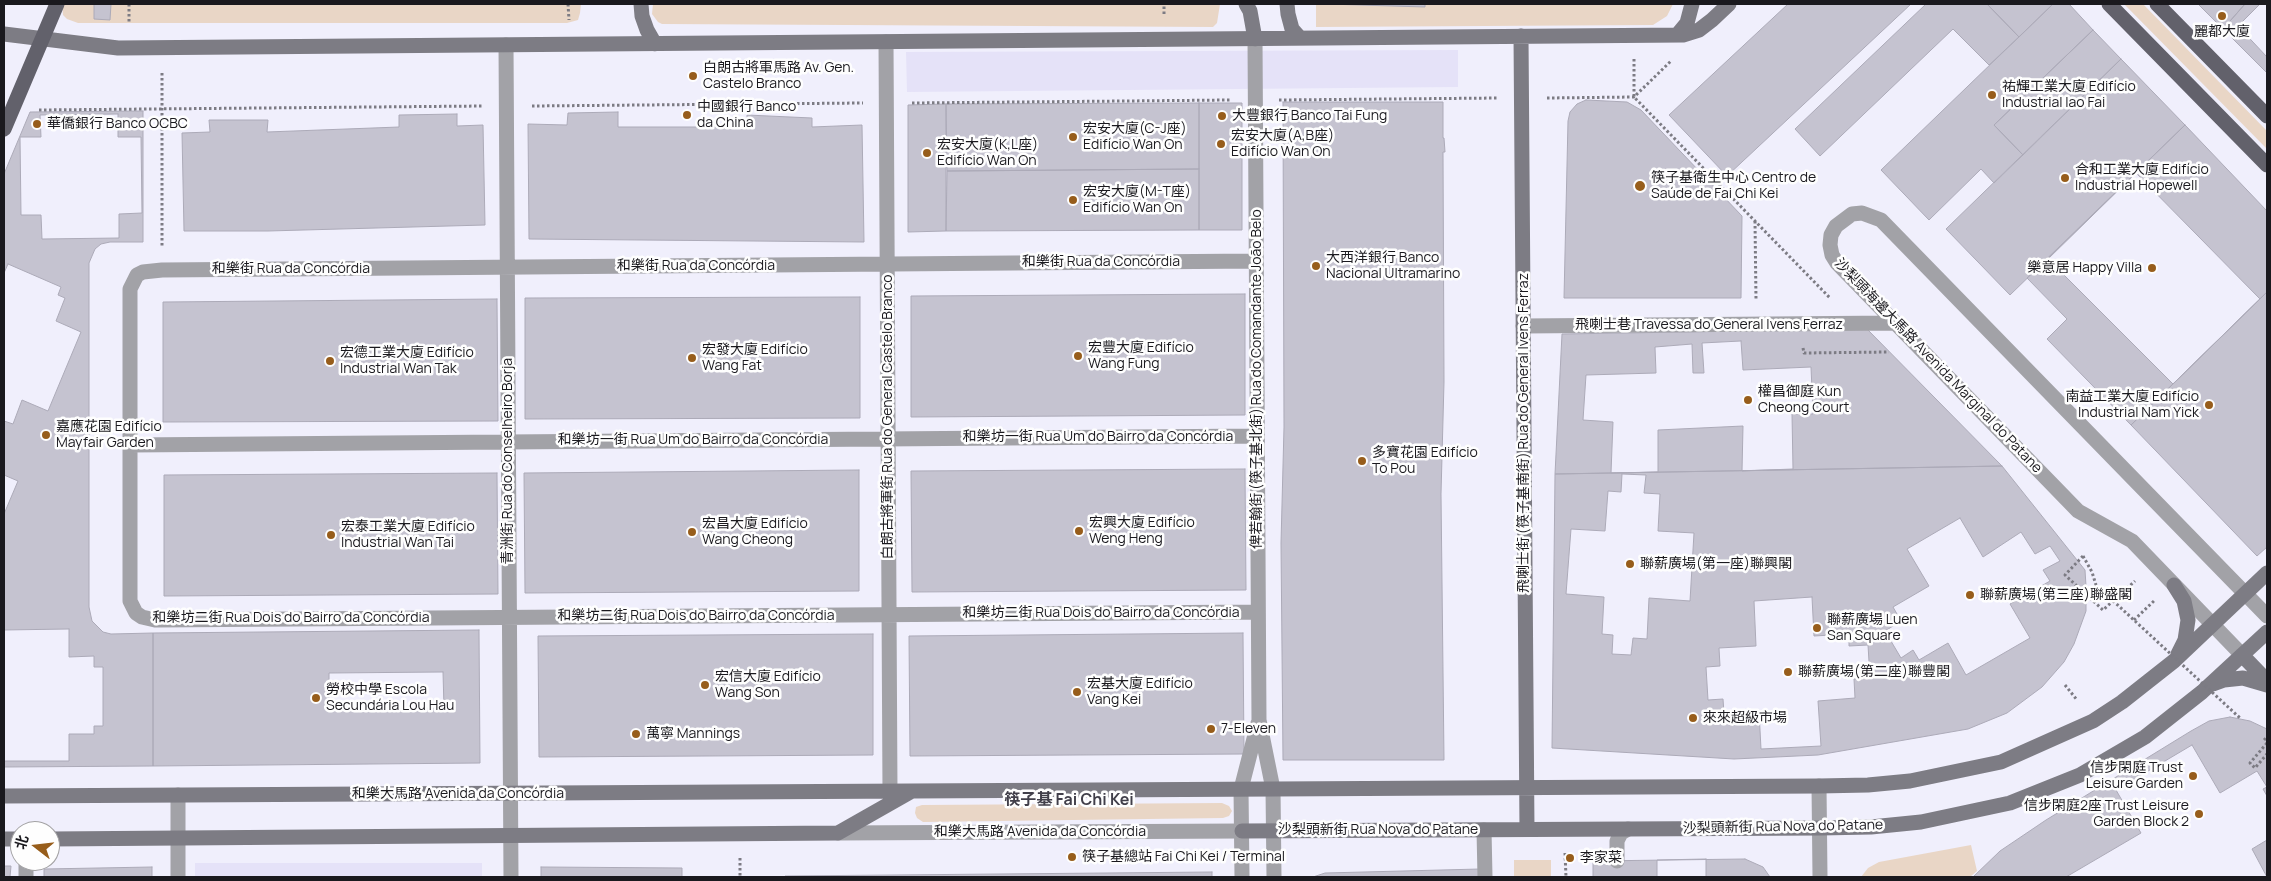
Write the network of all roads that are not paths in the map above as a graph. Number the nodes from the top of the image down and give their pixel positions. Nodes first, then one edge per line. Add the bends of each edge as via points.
1 (57, 4) edge
2 (642, 4) edge
3 (1246, 4) edge
4 (1287, 4) edge
5 (1692, 4) edge
6 (1729, 4) edge
7 (2108, 4) edge
8 (2157, 4) edge
9 (4, 34) edge
10 (1677, 35) junction
11 (1521, 36) junction
12 (1300, 38) junction
13 (42, 39) junction
14 (1255, 39) junction
15 (886, 42) junction
16 (656, 44) junction
17 (506, 45) junction
18 (2267, 116) edge
19 (4, 129) edge
20 (2267, 165) edge
21 (1256, 261) junction
22 (887, 264) junction
23 (507, 267) junction
24 (1895, 323) junction
25 (1523, 326) junction
26 (1257, 436) junction
27 (888, 439) junction
28 (508, 441) junction
29 (130, 445) junction
30 (2267, 573) edge
31 (2174, 585) junction
32 (2246, 594) junction
33 (1258, 612) junction
34 (889, 614) junction
35 (2267, 616) edge
36 (509, 617) junction
37 (2213, 625) junction
38 (2267, 632) edge
39 (2242, 655) junction
40 (2174, 661) junction
41 (2267, 681) edge
42 (2267, 685) edge
43 (2206, 689) junction
44 (1259, 720) junction
45 (1819, 786) junction
46 (1527, 787) junction
47 (1241, 789) junction
48 (1273, 789) junction
49 (890, 791) junction
50 (913, 791) junction
51 (510, 794) junction
52 (178, 795) junction
53 (4, 796) edge
54 (1820, 828) junction
55 (1601, 829) junction
56 (1628, 829) junction
57 (1484, 830) junction
58 (1527, 830) junction
59 (1242, 831) junction
60 (1274, 831) junction
61 (838, 834) junction
62 (510, 835) junction
63 (60, 838) edge
64 (178, 838) junction
65 (1617, 841) junction
66 (1618, 861) dead end
67 (178, 877) edge
68 (511, 877) edge
69 (1242, 877) edge
70 (1274, 877) edge
71 (1485, 877) edge
72 (1820, 877) edge

1 - 13 main road
2 - 16 street via 642,16
3 - 14 street
4 - 12 street via 1292,29
5 - 10 street via 1687,23
6 - 10 street via 1699,30
7 - 20 main road
8 - 18 main road
9 - 13 street
10 - 11 street
11 - 12 street
11 - 25 street, 飛喇士街 (筷子基南街) Rua do General Ivens Ferraz
12 - 14 street
13 - 17 street via 118,48
13 - 19 main road
14 - 15 street
14 - 21 street, 俾若翰街 (筷子基北街) Rua do Comandante João Belo
15 - 16 street
15 - 22 street, 白朗古將軍街 Rua do General Castelo Branco
16 - 17 street
17 - 23 street, 青洲街 Rua do Conselheiro Borja
21 - 22 street, 和樂街 Rua da Concórdia
21 - 26 street, 俾若翰街 (筷子基北街) Rua do Comandante João Belo
22 - 23 street, 和樂街 Rua da Concórdia
22 - 27 street, 白朗古將軍街 Rua do General Castelo Branco
23 - 28 street, 青洲街 Rua do Conselheiro Borja
23 - 29 street, 和樂街 Rua da Concórdia via 143,272 130,289
24 - 25 street, 飛喇士巷 Travessa do General Ivens Ferraz
24 - 31 street, 沙梨頭海邊大馬路 Avenida Marginal do Patane via 2078,511 2132,541
24 - 32 street, 沙梨頭海邊大馬路 Avenida Marginal do Patane via 1832,255 1831,235 1836,226 1852,214 1862,213 1881,220
25 - 46 street, 飛喇士街 (筷子基南街) Rua do General Ivens Ferraz
26 - 27 street, 和樂坊一街 Rua Um do Bairro da Concórdia
26 - 33 street, 俾若翰街 (筷子基北街) Rua do Comandante João Belo
27 - 28 street, 和樂坊一街 Rua Um do Bairro da Concórdia
27 - 34 street, 白朗古將軍街 Rua do General Castelo Branco
28 - 29 street, 和樂坊一街 Rua Um do Bairro da Concórdia
28 - 36 street, 青洲街 Rua do Conselheiro Borja
29 - 36 street, 和樂坊二街 Rua Dois do Bairro da Concórdia via 130,601 142,617 154,620
30 - 32 street
31 - 37 street, 沙梨頭海邊大馬路 Avenida Marginal do Patane
31 - 40 street via 2184,601 2188,620 2185,640
32 - 35 street, 沙梨頭海邊大馬路 Avenida Marginal do Patane
32 - 37 street
33 - 34 street, 和樂坊二街 Rua Dois do Bairro da Concórdia
33 - 44 street, 俾若翰街 (筷子基北街) Rua do Comandante João Belo
34 - 36 street, 和樂坊二街 Rua Dois do Bairro da Concórdia
34 - 49 street, 白朗古將軍街 Rua do General Castelo Branco
36 - 51 street, 青洲街 Rua do Conselheiro Borja
37 - 39 street, 沙梨頭海邊大馬路 Avenida Marginal do Patane
37 - 40 street
38 - 39 street, 沙梨頭新街 Rua Nova do Patane
39 - 41 street, 沙梨頭海邊大馬路 Avenida Marginal do Patane
39 - 43 street, 沙梨頭新街 Rua Nova do Patane
40 - 45 street via 2093,721 2001,762 1910,782
42 - 43 street via 2253,679 2233,678
43 - 54 street, 沙梨頭新街 Rua Nova do Patane via 2145,737 2080,775 2010,804 1920,822
44 - 47 street
44 - 48 street
45 - 46 street
45 - 54 street
46 - 48 street
46 - 58 street, 飛喇士街 (筷子基南街) Rua do General Ivens Ferraz
47 - 48 street
47 - 50 street, 和樂大馬路 Avenida da Concórdia
47 - 59 street
48 - 60 street
49 - 50 street, 和樂大馬路 Avenida da Concórdia
49 - 51 street, 和樂大馬路 Avenida da Concórdia
50 - 61 street, 和樂大馬路 Avenida da Concórdia
51 - 52 street, 和樂大馬路 Avenida da Concórdia
51 - 62 street, 青洲街 Rua do Conselheiro Borja
52 - 53 street, 和樂大馬路 Avenida da Concórdia
52 - 64 street
54 - 56 street, 沙梨頭新街 Rua Nova do Patane
54 - 72 street
55 - 56 street, 沙梨頭新街 Rua Nova do Patane
55 - 58 street, 沙梨頭新街 Rua Nova do Patane
55 - 65 street
56 - 65 street
57 - 58 street, 沙梨頭新街 Rua Nova do Patane
57 - 60 street, 沙梨頭新街 Rua Nova do Patane
57 - 71 street
59 - 60 street, 沙梨頭新街 Rua Nova do Patane
59 - 61 street, 和樂大馬路 Avenida da Concórdia
59 - 69 street
60 - 70 street
61 - 62 street, 和樂大馬路 Avenida da Concórdia
62 - 64 street, 和樂大馬路 Avenida da Concórdia
62 - 68 street, 青洲街 Rua do Conselheiro Borja
63 - 64 street, 和樂大馬路 Avenida da Concórdia
64 - 67 street
65 - 66 street

